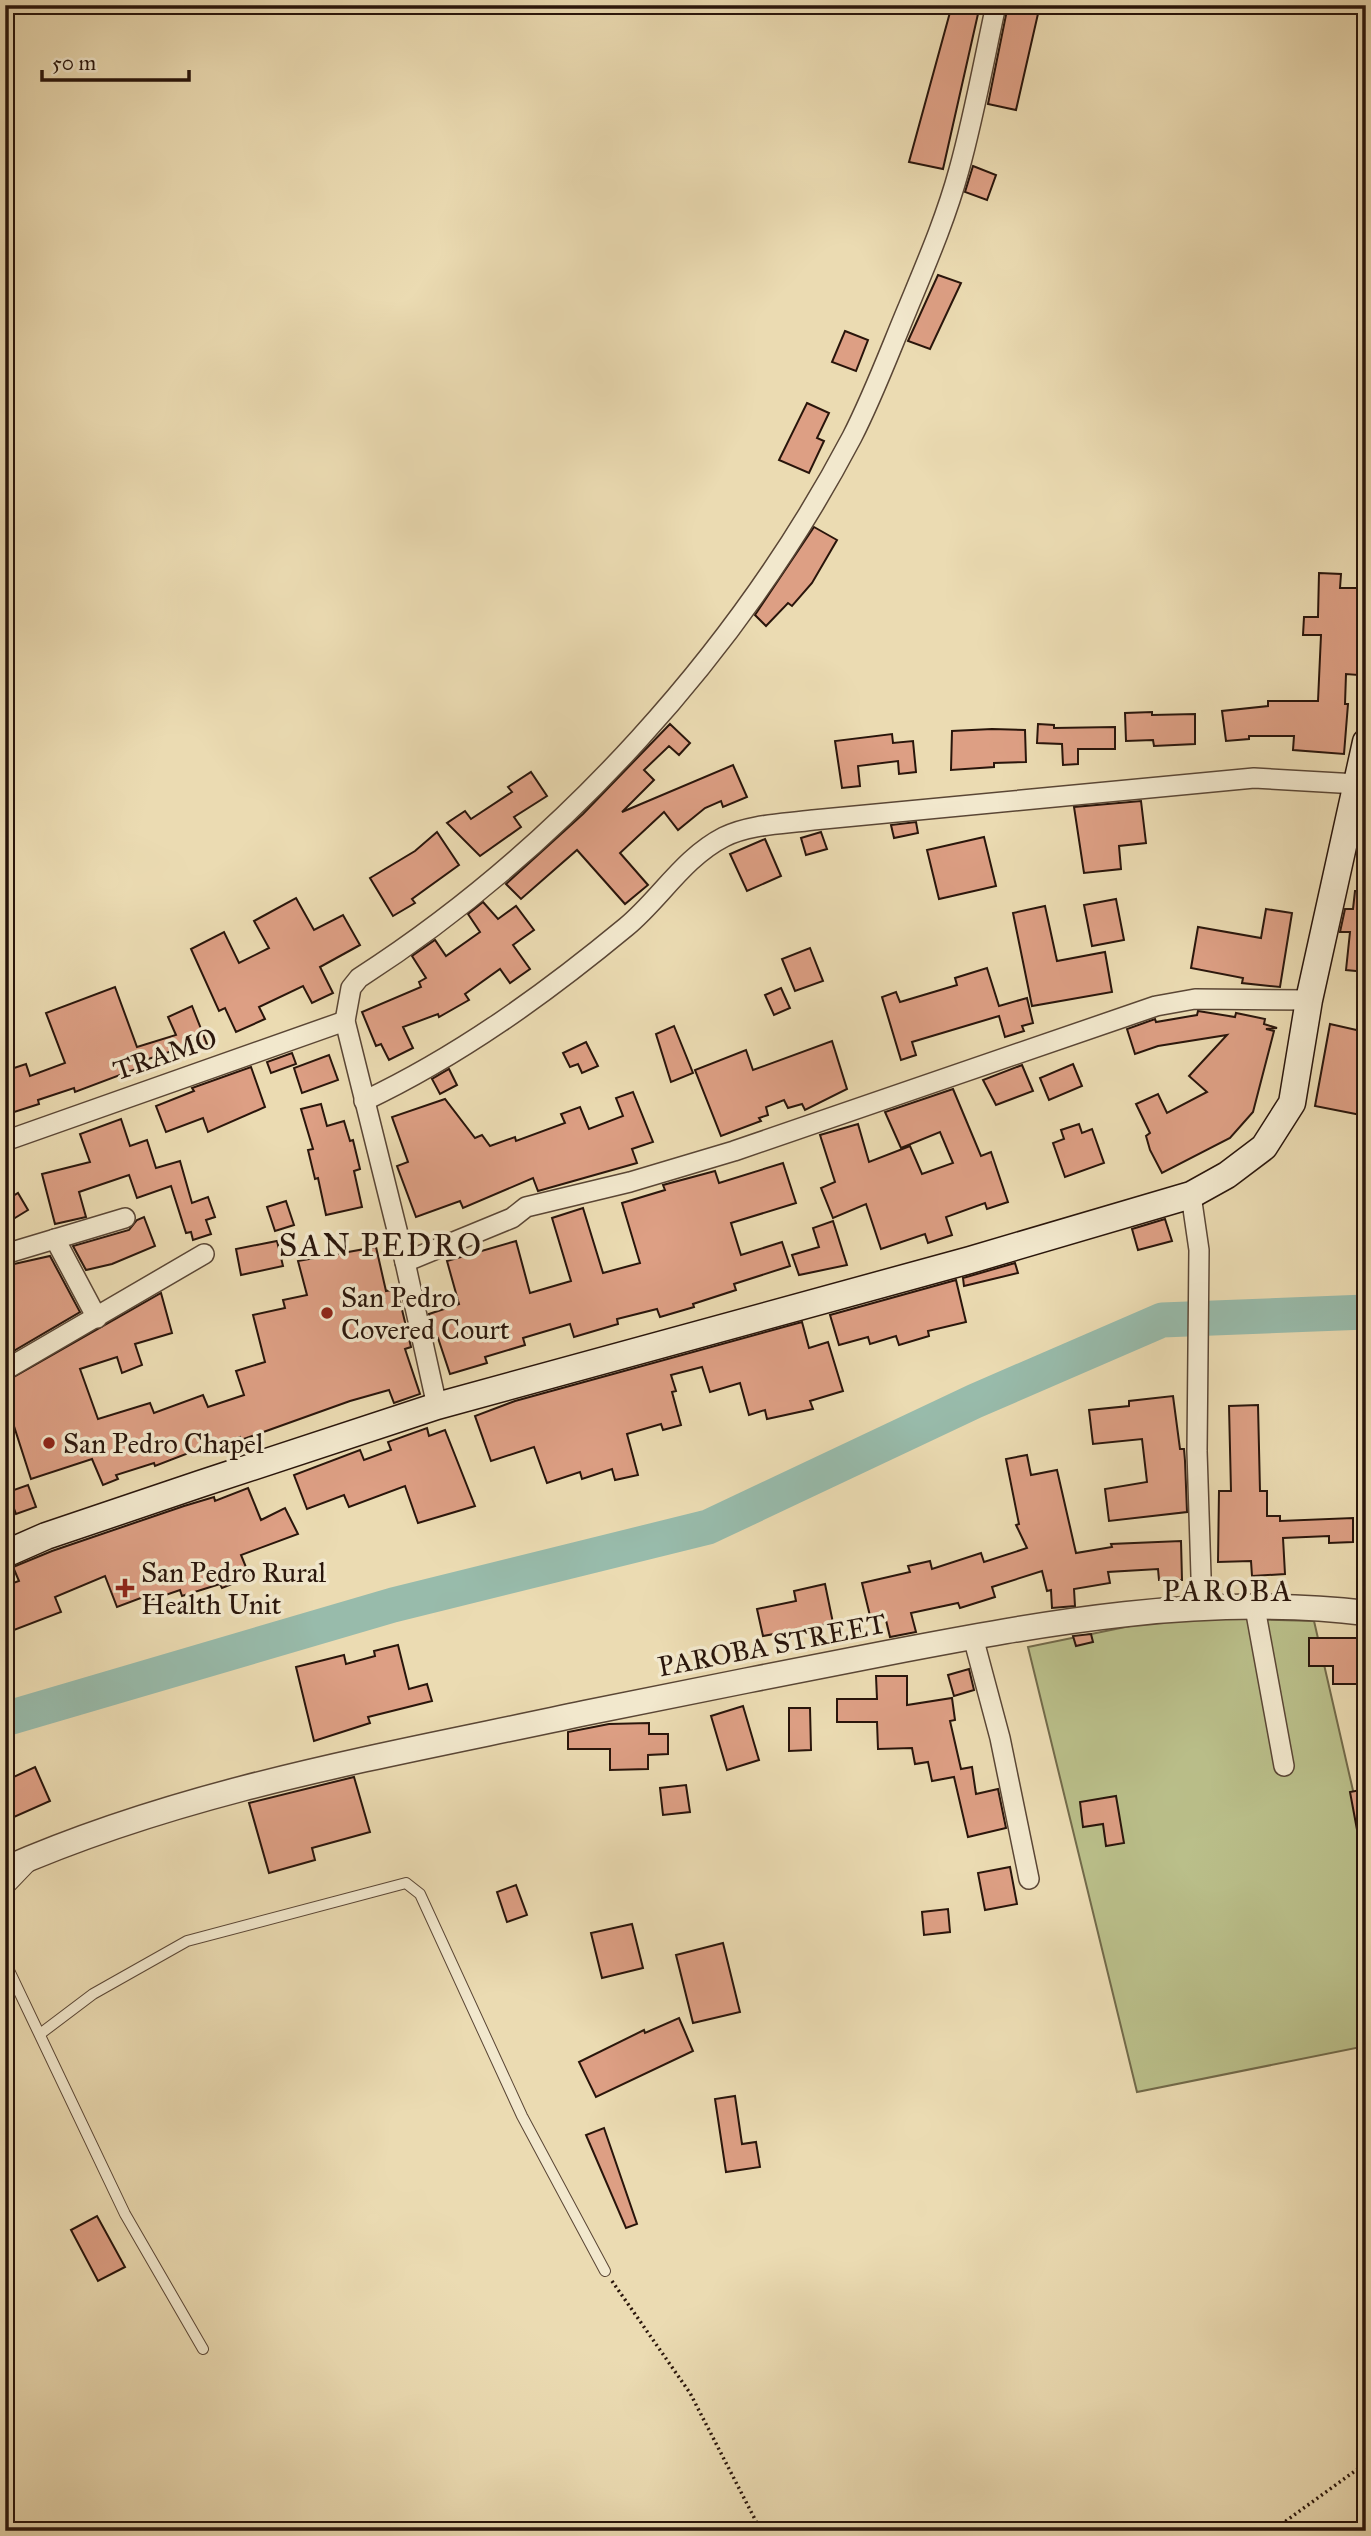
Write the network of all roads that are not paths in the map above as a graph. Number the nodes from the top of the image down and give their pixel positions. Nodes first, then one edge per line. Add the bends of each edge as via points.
1 (996, 5) edge
2 (1366, 742) edge
3 (1361, 786) edge
4 (1309, 1000) junction
5 (345, 1021) junction
6 (363, 1101) junction
7 (5, 1141) edge
8 (1191, 1195) junction
9 (125, 1218) dead end
10 (55, 1239) junction
11 (5, 1254) edge
12 (204, 1254) dead end
13 (405, 1262) junction
14 (97, 1318) junction
15 (5, 1370) edge
16 (437, 1406) junction
17 (5, 1554) edge
18 (1202, 1607) junction
19 (1255, 1608) junction
20 (1366, 1613) edge
21 (973, 1637) junction
22 (1284, 1766) dead end
23 (42, 1853) junction
24 (5, 1869) edge
25 (1029, 1879) dead end
26 (5, 1892) edge
27 (5, 1962) edge
28 (40, 2034) junction
29 (605, 2271) road end
30 (204, 2349) dead end

1 - 5 street via 968,134 936,242 852,437 779,561 664,708 548,832 460,908 359,978 351,988
2 - 3 main road
3 - 4 main road
3 - 6 street via 1254,778 1200,782 813,820 724,837 678,871 629,925 551,985 444,1059
4 - 8 main road via 1292,1103 1264,1147
4 - 13 street via 1195,999 1156,1006 734,1151 526,1207 512,1218
5 - 6 street
5 - 7 street, TRAMO
6 - 13 street
8 - 16 main road
8 - 18 street via 1199,1250 1197,1451
9 - 10 street
10 - 11 street
10 - 14 street
12 - 14 street
13 - 16 street
14 - 15 street
16 - 17 main road via 174,1492
18 - 19 street, PAROBA STREET
18 - 21 street, PAROBA STREET
19 - 20 street, PAROBA STREET
19 - 22 street
21 - 23 street, PAROBA STREET via 331,1764
21 - 25 street via 1000,1738
23 - 24 street, PAROBA STREET
23 - 26 lane
27 - 28 lane
28 - 29 lane via 93,1994 187,1941 406,1883 420,1894 522,2116
28 - 30 lane via 125,2214

